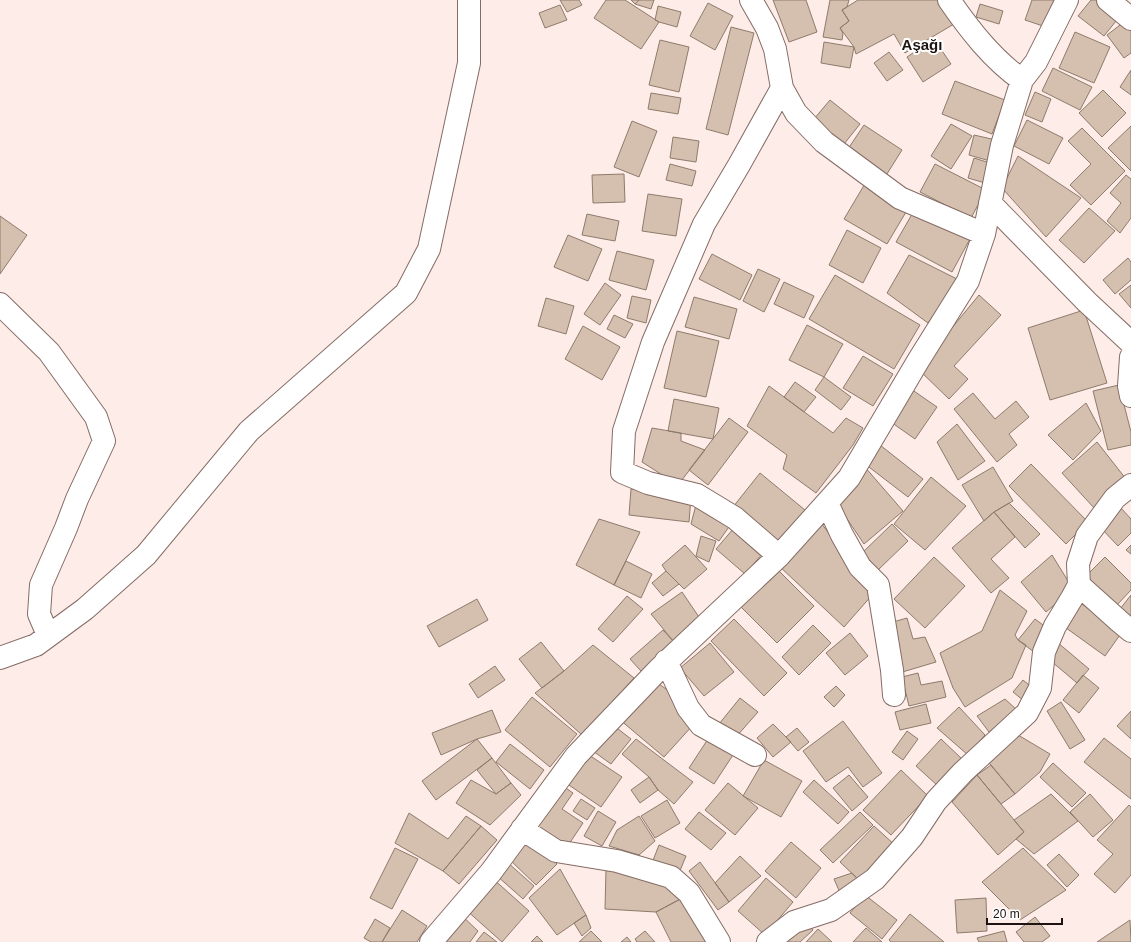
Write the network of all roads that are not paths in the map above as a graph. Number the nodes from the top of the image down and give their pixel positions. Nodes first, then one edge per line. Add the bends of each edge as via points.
1 (469, 0) edge
2 (751, 0) edge
3 (949, 0) edge
4 (1067, 0) edge
5 (1108, 0) edge
6 (1131, 19) edge
7 (1022, 80) junction
8 (782, 88) junction
9 (990, 203) junction
10 (984, 234) junction
11 (0, 304) edge
12 (1131, 343) edge
13 (1131, 357) edge
14 (1131, 396) edge
15 (1131, 485) edge
16 (827, 503) junction
17 (779, 556) junction
18 (1079, 585) junction
19 (1131, 631) edge
20 (48, 635) junction
21 (0, 658) edge
22 (666, 661) junction
23 (894, 695) dead end
24 (755, 755) dead end
25 (522, 829) junction
26 (431, 942) edge
27 (719, 942) edge
28 (768, 942) edge

1 - 20 street via 469,63 436,218 429,249 406,293 249,431 146,555 85,609
2 - 8 street via 767,28 775,49
3 - 7 street via 989,51
4 - 7 street via 1036,62
5 - 6 street
7 - 9 street via 1002,145
8 - 10 street via 796,113 824,142 900,198
8 - 17 street via 704,224 653,342 624,431 622,472 648,483 697,495 735,518
9 - 10 street
9 - 12 street
10 - 16 street via 968,281 849,478
11 - 20 street via 49,352 96,417 104,441 41,585 39,614
13 - 14 street
15 - 18 street via 1115,498 1087,536 1078,564
16 - 17 street
16 - 23 street via 860,567 878,585
17 - 22 street
18 - 19 street
18 - 28 street via 1055,626 1044,652 1040,688 1027,712 936,801 912,837 875,879 831,910 794,922
20 - 21 street via 36,644
22 - 24 street via 688,708 701,724
22 - 25 street via 576,756
25 - 26 street via 491,872
25 - 27 street via 556,851 617,861 671,877 689,893

